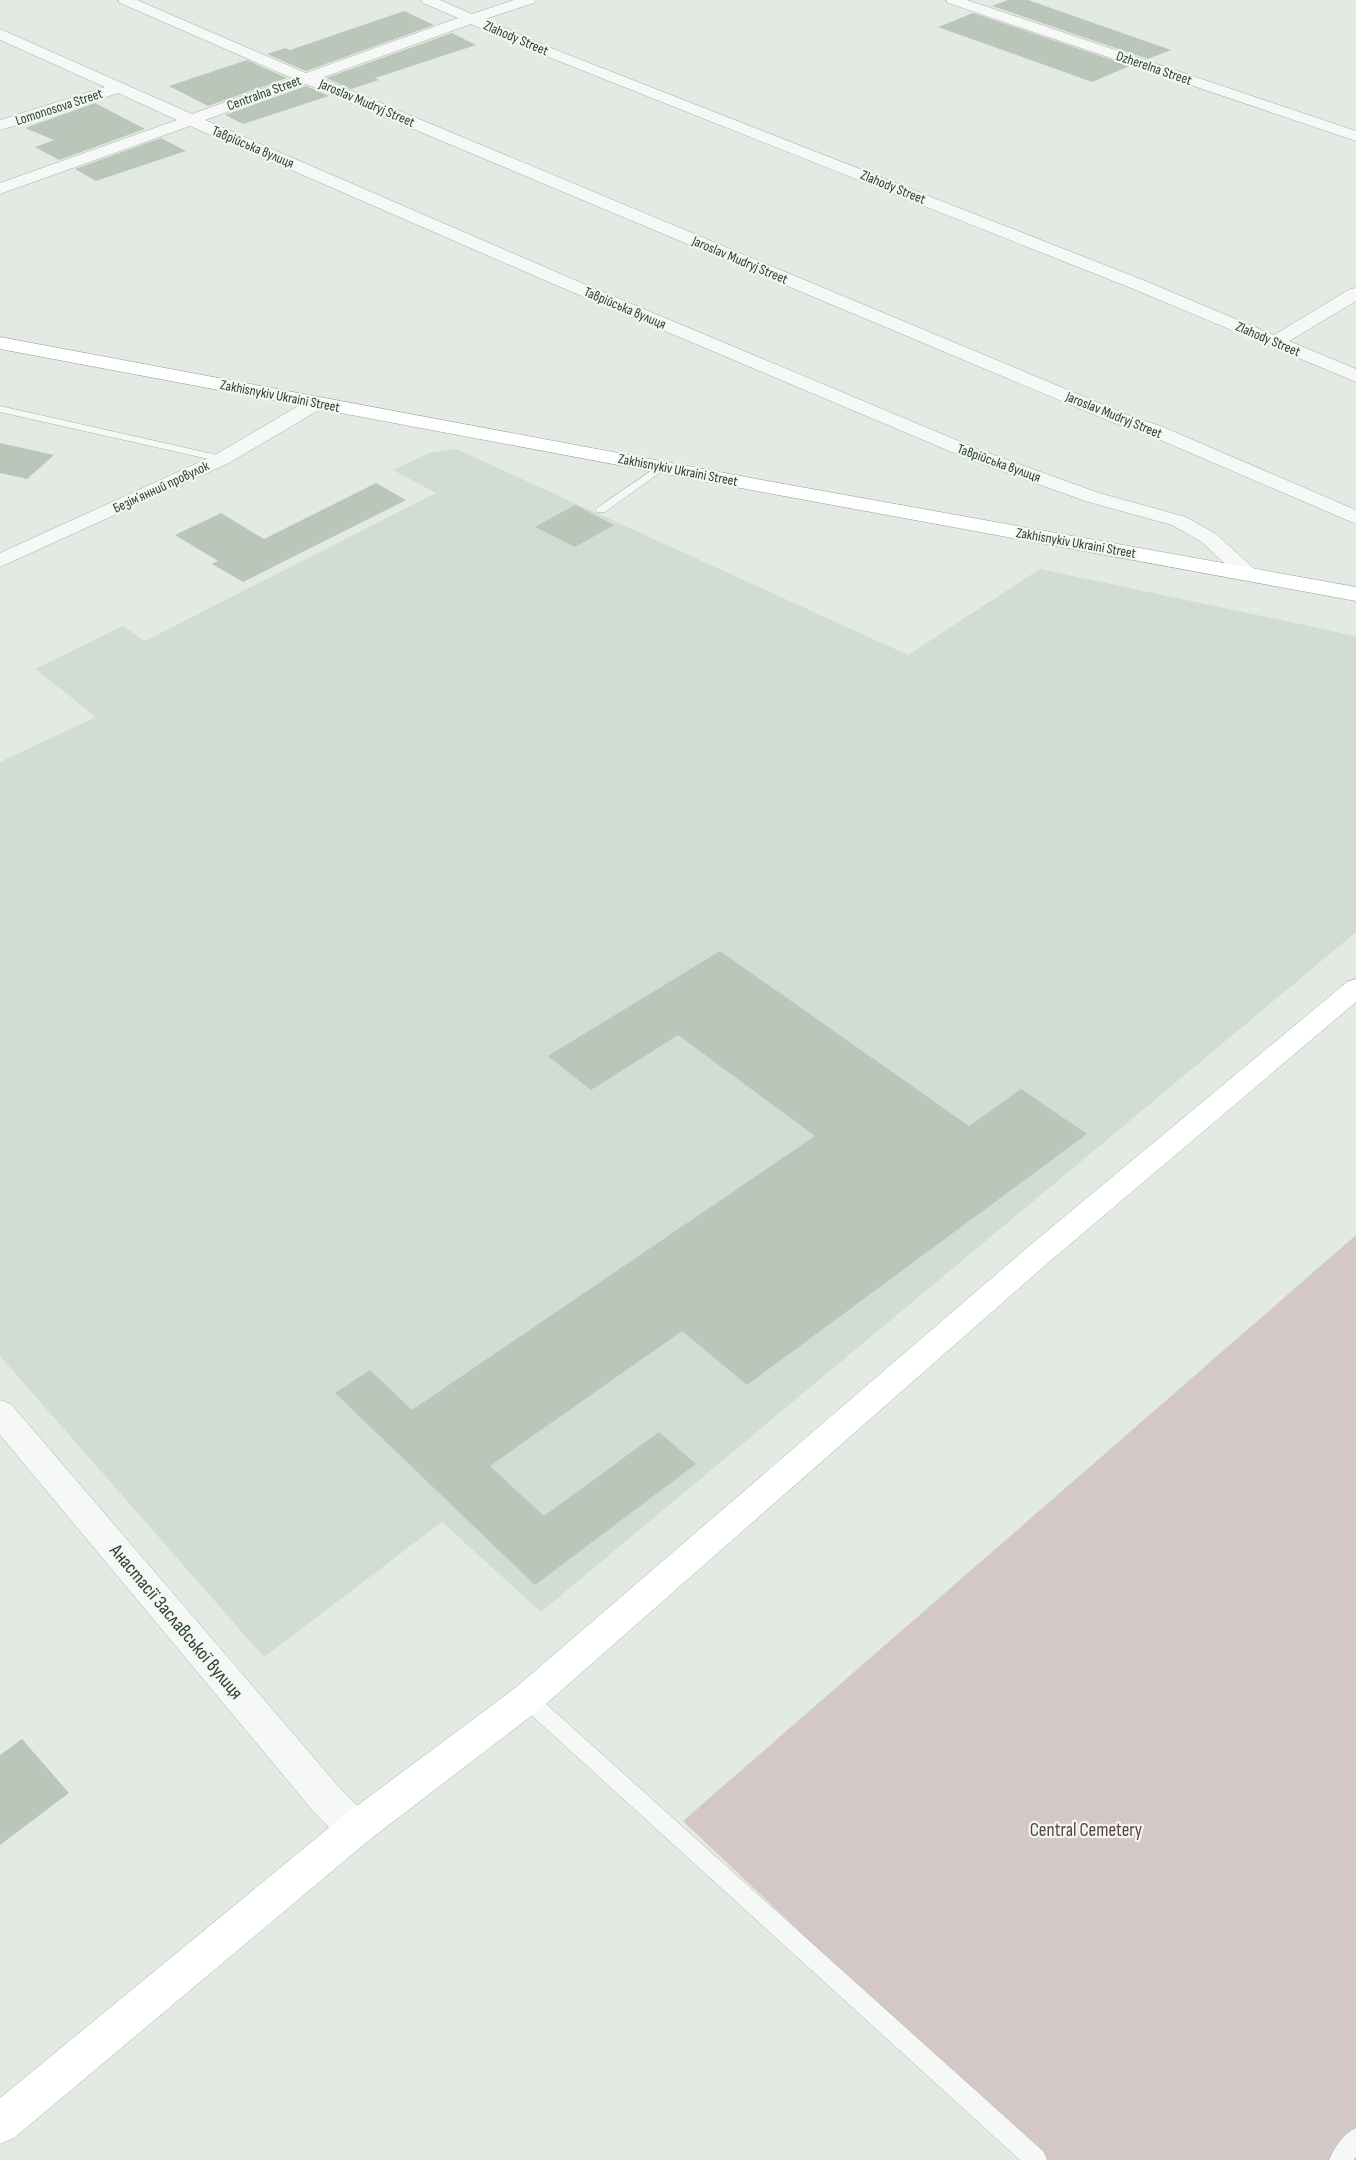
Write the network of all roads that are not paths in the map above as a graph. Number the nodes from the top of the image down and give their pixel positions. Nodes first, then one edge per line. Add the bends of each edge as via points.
1 (125, 0) edge
2 (428, 0) edge
3 (529, 0) edge
4 (953, 0) edge
5 (470, 19) junction
6 (0, 34) edge
7 (305, 78) junction
8 (118, 88) junction
9 (191, 120) junction
10 (0, 125) edge
11 (1356, 136) edge
12 (0, 189) edge
13 (1356, 293) edge
14 (1275, 342) junction
15 (0, 343) edge
16 (1356, 376) edge
17 (317, 403) junction
18 (0, 409) edge
19 (222, 459) junction
20 (661, 467) junction
21 (601, 510) dead end
22 (1356, 518) edge
23 (0, 561) edge
24 (1249, 574) junction
25 (1356, 594) edge
26 (1356, 988) edge
27 (5, 1429) edge
28 (527, 1699) junction
29 (355, 1829) junction
30 (0, 2124) edge
31 (1356, 2139) edge
32 (1036, 2160) edge
33 (1340, 2160) edge

1 - 7 street, Jaroslav Mudryj Street
2 - 5 street, Zlahody Street
3 - 5 street, Centralna Street
4 - 11 street, Dzherelna Street
5 - 7 street, Centralna Street
5 - 14 street, Zlahody Street
6 - 8 street, Таврійська вулиця
7 - 9 street, Centralna Street
7 - 22 street, Jaroslav Mudryj Street
8 - 9 street, Таврійська вулиця
8 - 10 street, Lomonosova Street
9 - 12 street, Centralna Street
9 - 24 street, Таврійська вулиця via 973,454 1092,497 1179,521 1209,538
13 - 14 street
14 - 16 street, Zlahody Street
15 - 17 main road, Zakhisnykiv Ukraini Street
17 - 19 street, Безімʼянний провулок
17 - 20 main road, Zakhisnykiv Ukraini Street
18 - 19 lane
19 - 23 street, Безімʼянний провулок
20 - 21 lane
20 - 24 main road, Zakhisnykiv Ukraini Street
24 - 25 main road, Zakhisnykiv Ukraini Street
26 - 28 main road via 1032,1261
27 - 29 street, Анастасії Заславської вулиця
28 - 29 main road
28 - 32 lane
29 - 30 main road
31 - 33 lane

